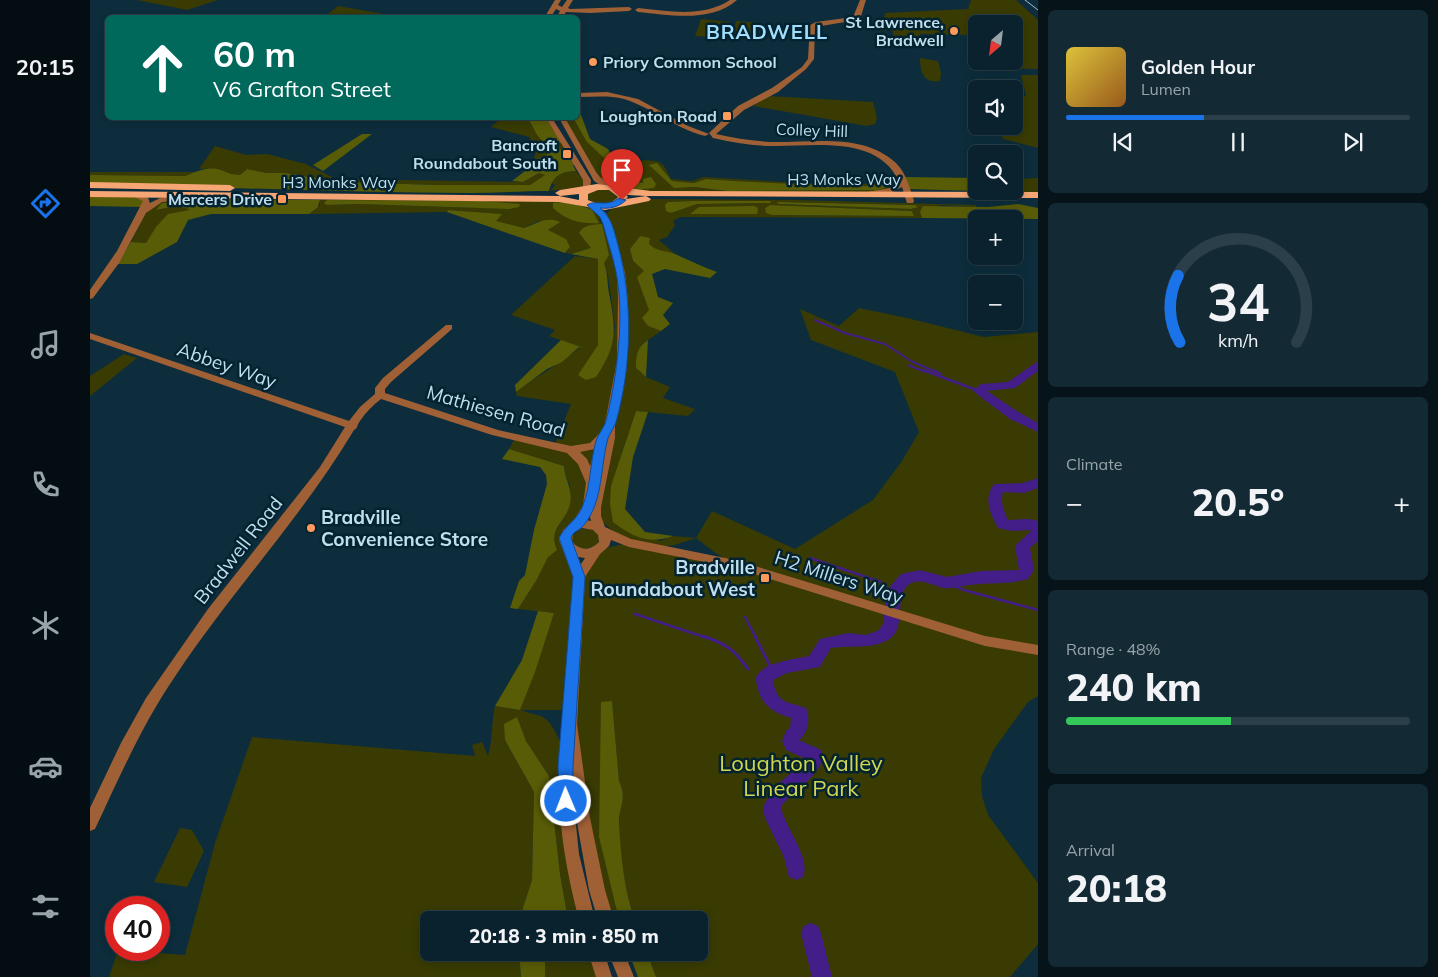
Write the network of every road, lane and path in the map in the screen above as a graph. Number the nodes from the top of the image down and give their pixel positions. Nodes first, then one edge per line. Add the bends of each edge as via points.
1 (571, 0) edge
2 (734, 0) edge
3 (863, 0) edge
4 (556, 2) edge
5 (564, 9) junction
6 (587, 10) junction
7 (549, 15) edge
8 (561, 15) edge
9 (580, 95) edge
10 (551, 120) edge
11 (563, 120) edge
12 (711, 134) junction
13 (582, 164) junction
14 (588, 173) junction
15 (903, 183) junction
16 (90, 185) edge
17 (612, 188) junction
18 (586, 190) junction
19 (90, 194) edge
20 (306, 194) junction
21 (870, 194) junction
22 (137, 195) junction
23 (1038, 195) edge
24 (209, 196) junction
25 (559, 196) junction
26 (651, 196) junction
27 (670, 196) junction
28 (1023, 196) edge
29 (909, 198) junction
30 (968, 198) edge
31 (1012, 200) edge
32 (1038, 202) edge
33 (618, 203) junction
34 (590, 204) junction
35 (143, 211) junction
36 (608, 226) junction
37 (90, 296) edge
38 (449, 327) dead end
39 (90, 336) edge
40 (380, 395) junction
41 (616, 395) joint
42 (613, 410) joint
43 (610, 423) junction
44 (353, 426) junction
45 (602, 440) junction
46 (571, 450) junction
47 (592, 484) junction
48 (577, 525) junction
49 (602, 531) junction
50 (628, 543) junction
51 (569, 548) junction
52 (598, 550) junction
53 (579, 577) junction
54 (1038, 650) edge
55 (570, 717) junction
56 (90, 824) edge
57 (584, 911) edge
58 (603, 911) edge
59 (599, 961) edge
60 (620, 961) edge
61 (604, 977) edge
62 (626, 977) edge

1 - 5 street
1 - 6 street
2 - 6 street via 722,8 704,12
3 - 12 street via 855,19 812,26 811,58 804,68 775,90 741,108
4 - 5 street
4 - 7 street
5 - 6 street
5 - 8 street
9 - 12 street, Colley Hill via 607,94 634,100 669,120
10 - 13 street
11 - 13 street
12 - 15 street, Colley Hill via 752,143 839,144 860,148 894,166
13 - 14 street
14 - 17 street
14 - 18 street
15 - 21 street via 892,190
15 - 29 street, Colley Hill
16 - 20 main road, H3 Monks Way
17 - 18 main road, H3 Monks Way via 597,186
17 - 26 main road, H3 Monks Way
17 - 33 main road via 622,194
18 - 25 main road, H3 Monks Way
18 - 34 main road via 582,197
19 - 22 main road, H3 Monks Way
20 - 24 main road, H3 Monks Way
20 - 25 main road, H3 Monks Way
21 - 27 main road, H3 Monks Way
21 - 29 main road, H3 Monks Way
22 - 24 main road, H3 Monks Way
22 - 35 street via 144,197 146,202
23 - 28 main road, H3 Monks Way
24 - 35 street via 160,200
25 - 34 main road, H3 Monks Way
26 - 27 main road, H3 Monks Way
26 - 33 main road, H3 Monks Way
27 - 29 main road, H3 Monks Way
29 - 30 main road, H3 Monks Way
31 - 32 main road, H3 Monks Way
33 - 34 main road, H3 Monks Way via 602,207
33 - 36 street via 607,212
34 - 36 street via 604,216
35 - 37 street via 111,268
36 - 41 street via 621,273 623,300 622,361
38 - 40 street, Bradwell Road via 387,380 380,388
39 - 44 street, Abbey Way
40 - 44 street, Bradwell Road via 366,406
40 - 46 street, Mathiesen Road via 496,432
41 - 42 street
42 - 43 street
43 - 45 street
43 - 49 street via 595,516
44 - 56 street, Bradwell Road via 326,467 187,647 150,703
45 - 46 street, Mathiesen Road via 593,446
45 - 47 street
46 - 47 street via 583,462
47 - 48 street via 589,505
48 - 49 street via 592,525
48 - 51 street via 565,535
49 - 50 street, H2 Millers Way
49 - 52 street via 605,543
50 - 52 street, H2 Millers Way
50 - 54 street, H2 Millers Way via 735,564 931,626 985,641
51 - 52 street via 578,553
51 - 53 street
52 - 53 street
53 - 55 street
55 - 57 street via 565,766 566,818
55 - 58 street via 585,827
59 - 61 street
60 - 62 street

